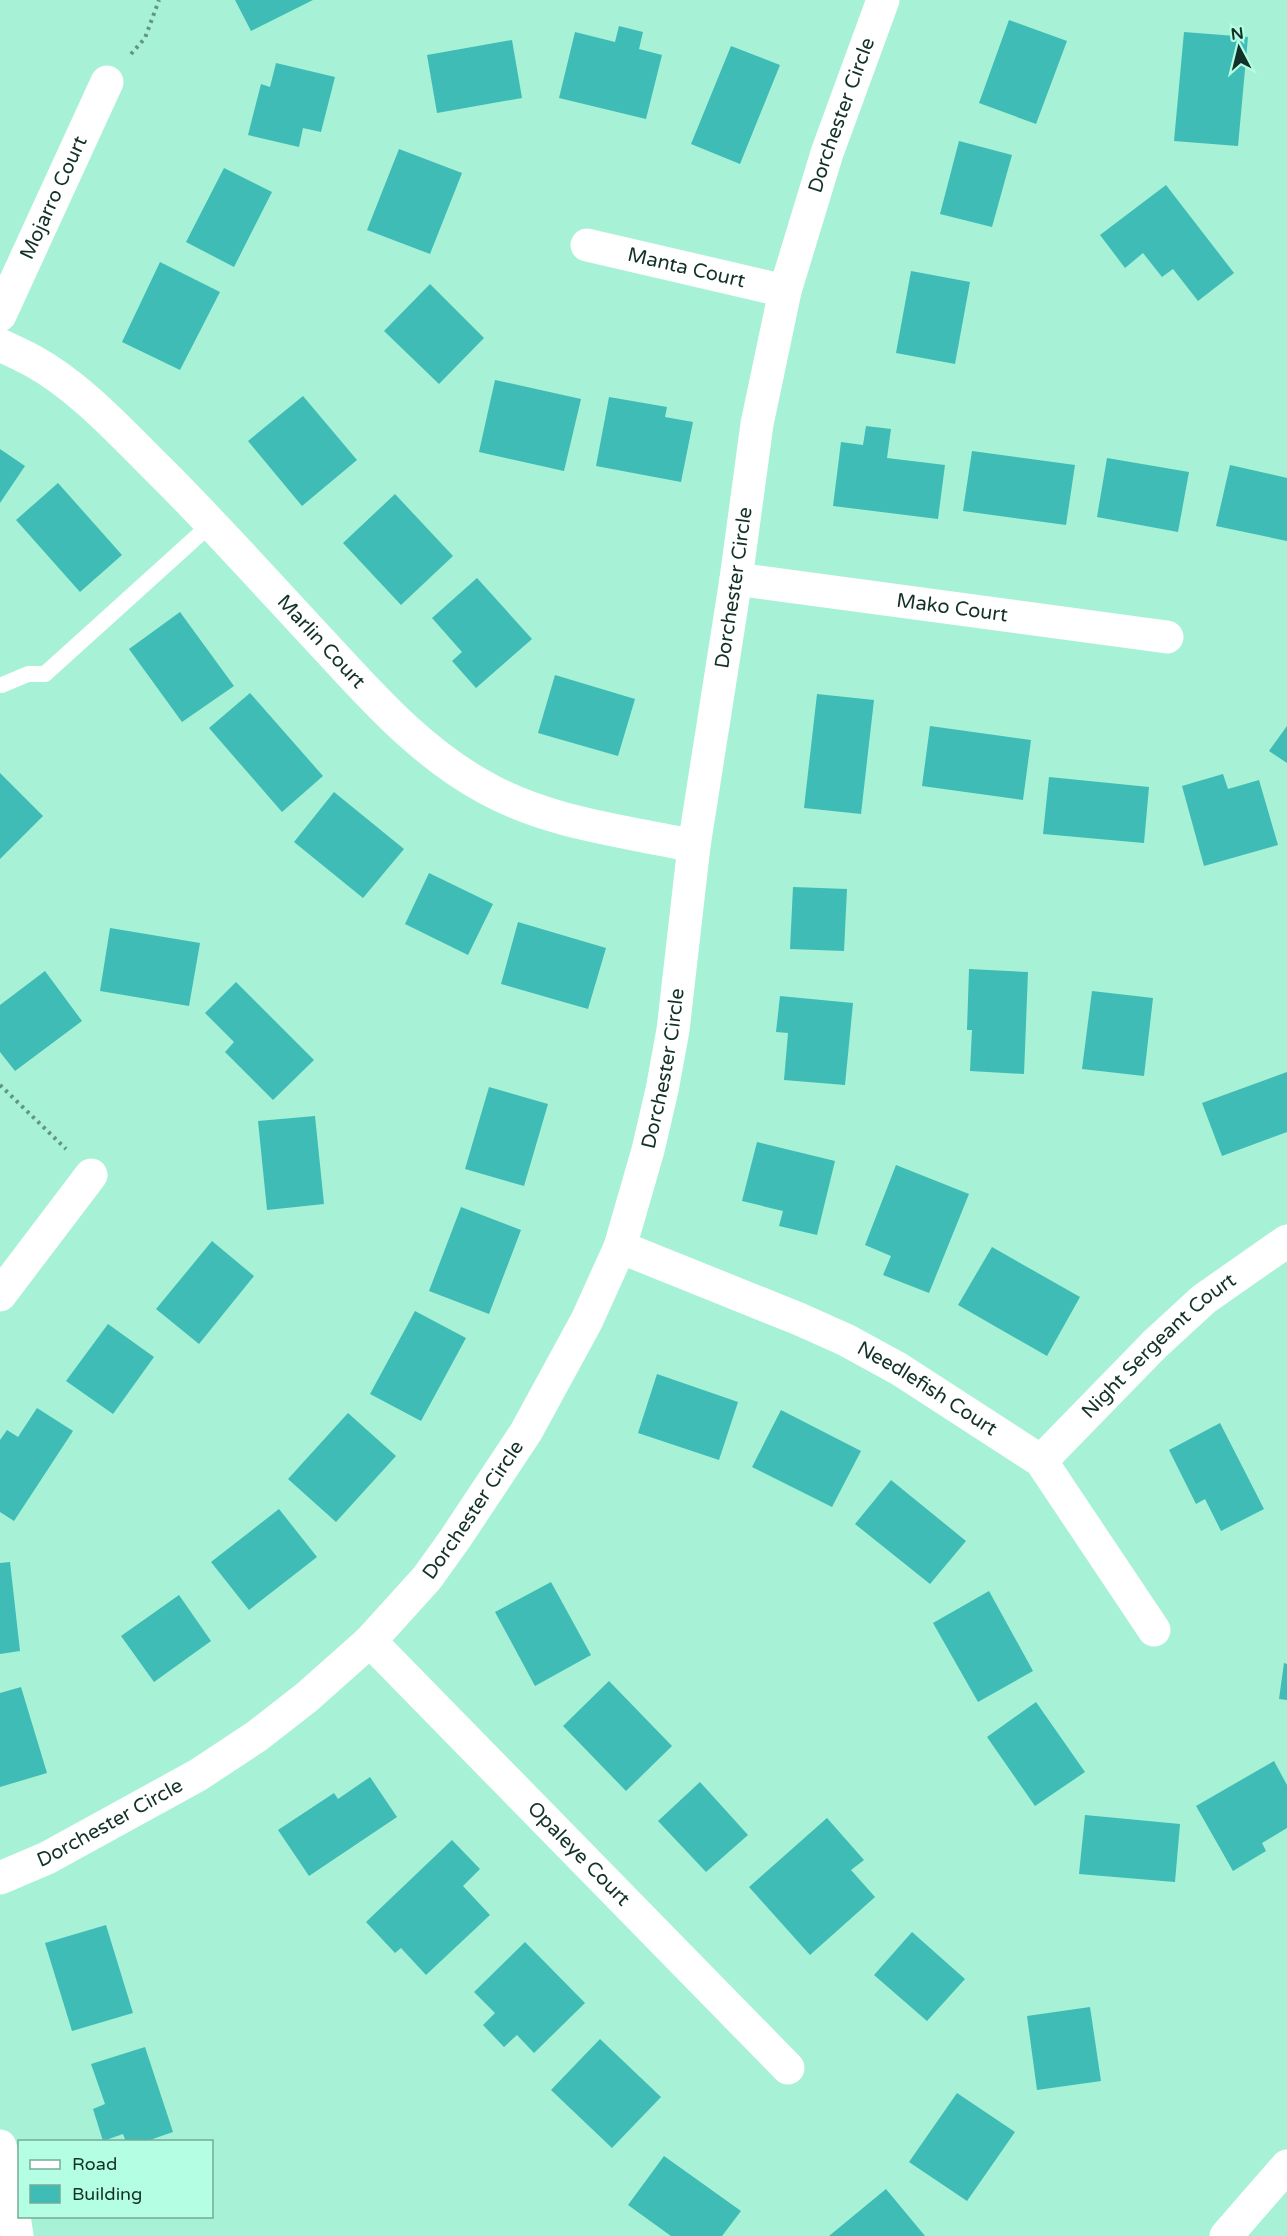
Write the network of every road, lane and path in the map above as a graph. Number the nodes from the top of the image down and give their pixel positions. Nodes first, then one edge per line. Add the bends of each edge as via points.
1 (159, 0) edge
2 (883, 0) edge
3 (107, 82) joint
4 (587, 245) dead end
5 (785, 291) junction
6 (0, 315) edge
7 (0, 345) edge
8 (212, 523) junction
9 (736, 579) junction
10 (1167, 637) dead end
11 (2, 685) dead end
12 (694, 846) junction
13 (0, 1085) edge
14 (92, 1175) joint
15 (1287, 1241) edge
16 (620, 1246) junction
17 (0, 1295) edge
18 (1041, 1461) junction
19 (1154, 1630) dead end
20 (370, 1641) junction
21 (0, 1878) edge
22 (788, 2068) dead end
23 (0, 2146) edge
24 (1287, 2166) edge
25 (17, 2236) edge
26 (1227, 2236) edge

1 - 3 path via 145,38
2 - 5 street, Dorchester Circle via 827,153
3 - 6 street, Mojarro Court
4 - 5 street, Manta Court
5 - 9 street, Dorchester Circle via 757,424
7 - 8 street, Marlin Court via 34,361 70,387
8 - 11 lane via 45,674 28,674
8 - 12 street, Marlin Court via 379,704 434,755 460,773 514,802 547,813
9 - 10 street, Mako Court
9 - 12 street, Dorchester Circle
12 - 16 street, Dorchester Circle via 673,1030 648,1150
13 - 14 path
14 - 17 street
15 - 18 street, Night Sergeant Court via 1204,1299
16 - 18 street, Needlefish Court via 846,1340
16 - 20 street, Dorchester Circle via 582,1329 526,1432 427,1578
18 - 19 street, Needlefish Court
20 - 21 street, Dorchester Circle via 257,1736 198,1775 47,1858
20 - 22 street, Opaleye Court
23 - 25 street
24 - 26 street

